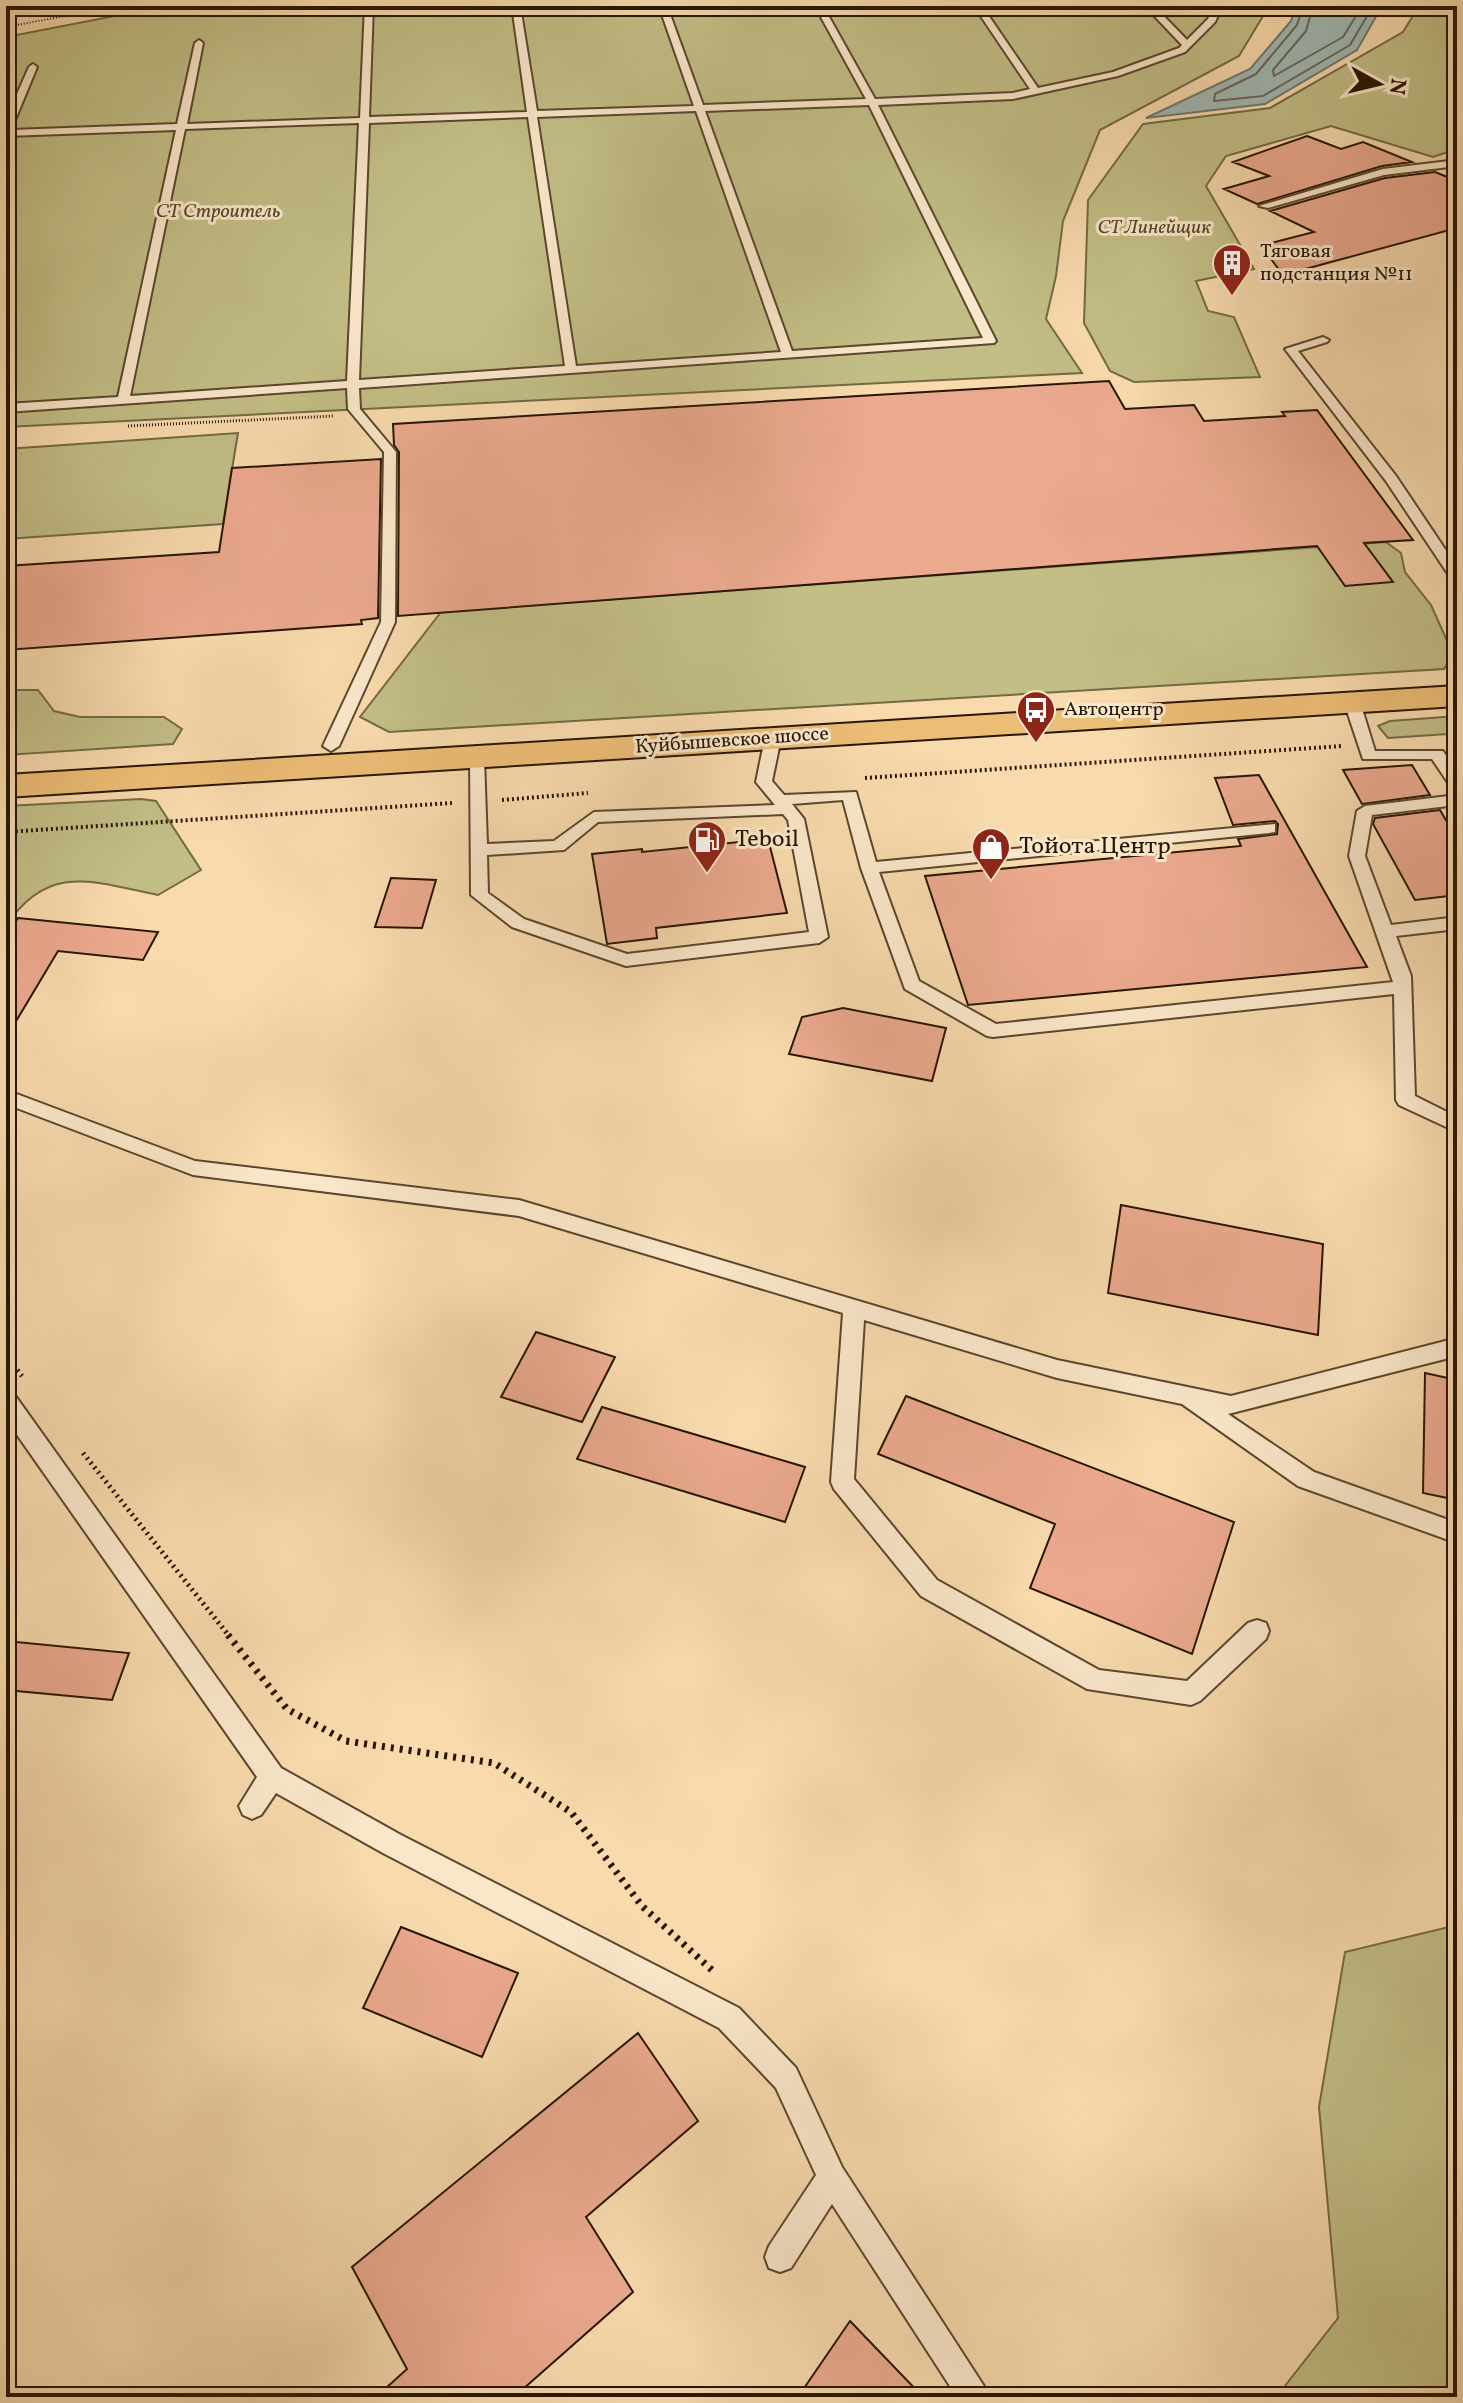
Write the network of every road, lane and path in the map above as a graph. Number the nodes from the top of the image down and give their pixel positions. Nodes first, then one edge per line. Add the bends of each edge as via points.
1 (118, 6) edge
2 (369, 6) edge
3 (516, 6) edge
4 (663, 6) edge
5 (819, 6) edge
6 (978, 6) edge
7 (1149, 6) edge
8 (1218, 6) edge
9 (6, 27) edge
10 (199, 43) dead end
11 (1187, 45) junction
12 (33, 67) dead end
13 (1036, 91) junction
14 (872, 102) junction
15 (700, 109) junction
16 (533, 116) junction
17 (364, 120) junction
18 (183, 126) junction
19 (6, 131) edge
20 (1457, 163) edge
21 (1264, 206) dead end
22 (1323, 340) dead end
23 (788, 355) junction
24 (571, 369) junction
25 (353, 383) junction
26 (123, 400) junction
27 (6, 408) edge
28 (359, 415) junction
29 (129, 426) dead end
30 (1457, 577) edge
31 (1457, 678) edge
32 (1457, 696) edge
33 (1352, 702) junction
34 (773, 738) junction
35 (1364, 745) junction
36 (331, 746) junction
37 (476, 758) junction
38 (6, 768) edge
39 (855, 778) dead end
40 (1457, 784) edge
41 (6, 786) edge
42 (589, 793) dead end
43 (1457, 800) edge
44 (477, 802) junction
45 (784, 804) junction
46 (1269, 828) dead end
47 (6, 832) edge
48 (479, 850) junction
49 (869, 868) junction
50 (1457, 923) edge
51 (1385, 931) junction
52 (1402, 987) junction
53 (6, 1097) edge
54 (1457, 1125) edge
55 (854, 1309) junction
56 (1457, 1347) edge
57 (6, 1356) edge
58 (25, 1380) dead end
59 (1184, 1395) junction
60 (6, 1401) edge
61 (74, 1441) dead end
62 (1457, 1533) edge
63 (1257, 1631) dead end
64 (272, 1777) junction
65 (252, 1806) dead end
66 (721, 1979) dead end
67 (832, 2177) junction
68 (780, 2257) dead end
69 (975, 2397) edge

1 - 9 path
2 - 17 lane
3 - 16 lane
4 - 15 lane
5 - 14 lane
6 - 13 lane
7 - 11 lane
8 - 11 lane via 1212,20
10 - 18 lane
11 - 13 lane via 1115,74
12 - 19 lane
13 - 14 lane
14 - 15 lane
14 - 23 lane via 990,341
15 - 16 lane
15 - 23 lane
16 - 17 lane
16 - 24 lane
17 - 18 lane
17 - 25 lane
18 - 19 lane
18 - 26 lane
20 - 21 lane via 1383,172
22 - 30 lane via 1291,349 1391,479
23 - 24 lane
24 - 25 lane
25 - 26 lane
25 - 28 lane
26 - 27 lane
28 - 29 path
28 - 36 lane via 390,452 388,622
31 - 36 main road, Куйбышевское шоссе
32 - 33 main road, Куйбышевское шоссе
33 - 34 main road, Куйбышевское шоссе
33 - 35 lane
34 - 37 main road, Куйбышевское шоссе
34 - 45 lane via 764,782
35 - 39 path
35 - 40 lane via 1369,756 1437,754
36 - 38 main road, Куйбышевское шоссе
37 - 41 main road, Куйбышевское шоссе
37 - 44 lane
42 - 44 path
43 - 51 lane via 1365,811 1357,856
44 - 47 path
44 - 48 lane
45 - 48 lane via 594,817 558,846
45 - 48 lane via 796,819 819,937 626,960 518,923 480,895
45 - 49 lane via 850,795
46 - 49 lane
49 - 52 lane via 911,985 993,1031
50 - 51 lane
51 - 52 lane
52 - 54 lane via 1406,1100
53 - 55 lane via 193,1168 519,1208
55 - 59 lane via 1057,1369
55 - 63 lane via 842,1482 929,1588 1096,1681 1191,1693
56 - 59 lane via 1231,1405
57 - 58 path
59 - 62 lane via 1306,1479
60 - 64 lane
61 - 66 path via 287,1709 346,1741 494,1763 571,1812 642,1906
64 - 65 lane
64 - 67 lane via 729,2018 786,2078
67 - 68 lane
67 - 69 lane

